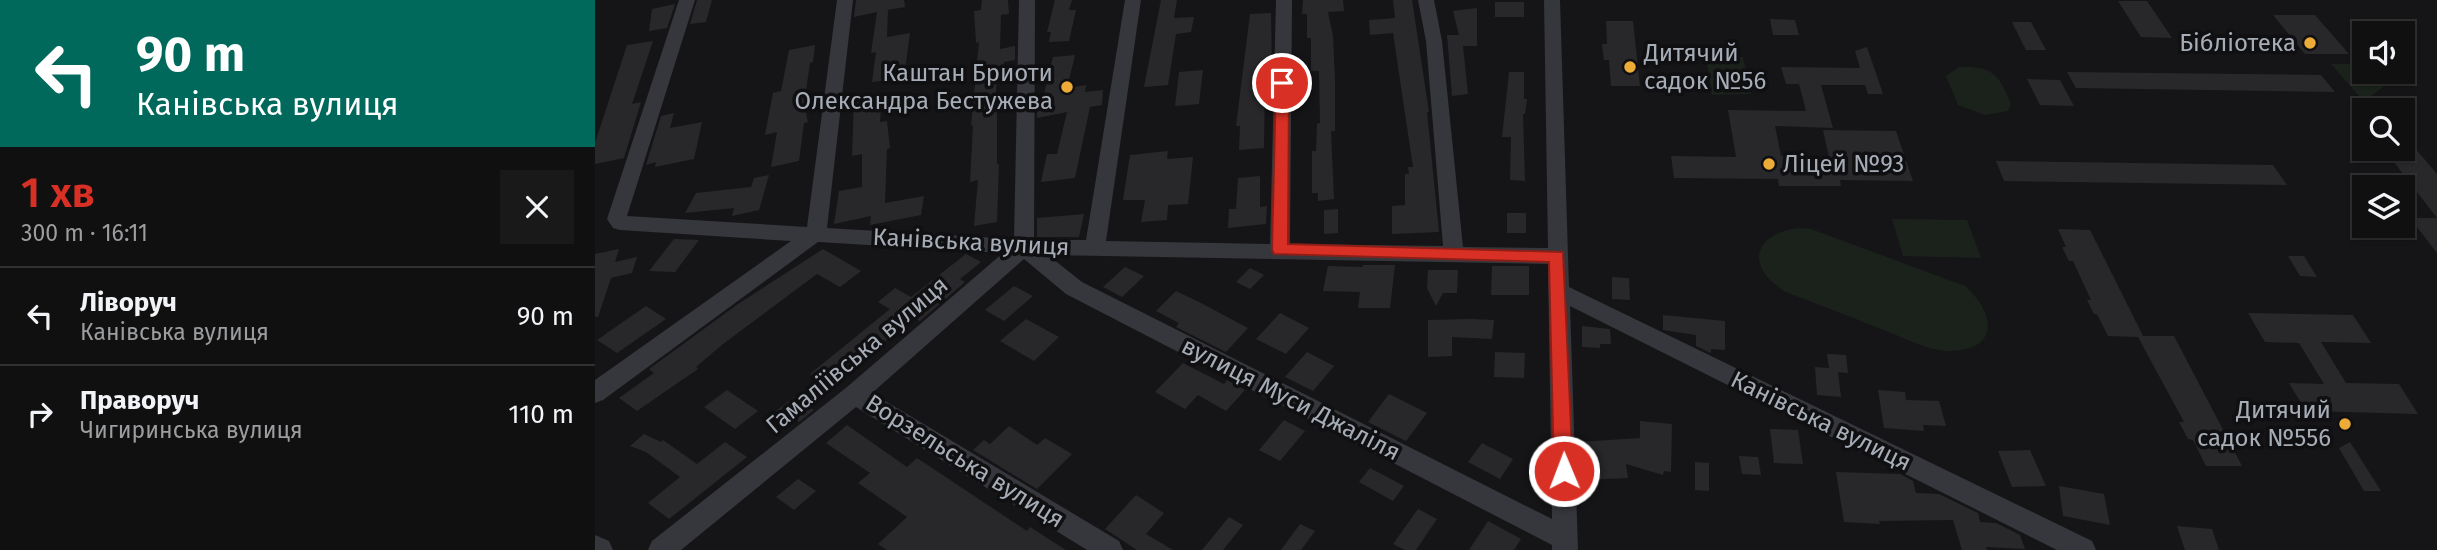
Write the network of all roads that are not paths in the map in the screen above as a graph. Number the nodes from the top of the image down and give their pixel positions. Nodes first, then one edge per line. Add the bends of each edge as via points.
1 (687, 0) edge
2 (845, 0) edge
3 (1027, 0) edge
4 (1133, 0) edge
5 (1284, 0) edge
6 (1426, 0) edge
7 (1552, 0) edge
8 (816, 233) junction
9 (1024, 247) junction
10 (1095, 247) junction
11 (1280, 250) junction
12 (1454, 255) junction
13 (1557, 256) junction
14 (1559, 291) junction
15 (595, 393) edge
16 (855, 394) junction
17 (1565, 545) edge
18 (595, 547) edge
19 (600, 550) edge
20 (661, 550) edge
21 (1110, 550) edge
22 (2083, 550) edge

1 - 8 street, Канівська вулиця via 617,219 639,225
2 - 8 street
3 - 9 street
4 - 10 street
5 - 11 street
6 - 12 street
7 - 13 street
8 - 9 street, Канівська вулиця
8 - 15 street
9 - 10 street, Канівська вулиця
9 - 16 street, Гамаліївська вулиця
9 - 17 street, вулиця Муси Джаліля via 1075,288
10 - 11 street, Канівська вулиця
11 - 12 street, Канівська вулиця
12 - 13 street, Канівська вулиця
13 - 14 street
14 - 17 street
14 - 22 street, Канівська вулиця
16 - 20 street, Гамаліївська вулиця
16 - 21 street, Ворзельська вулиця
18 - 19 street

